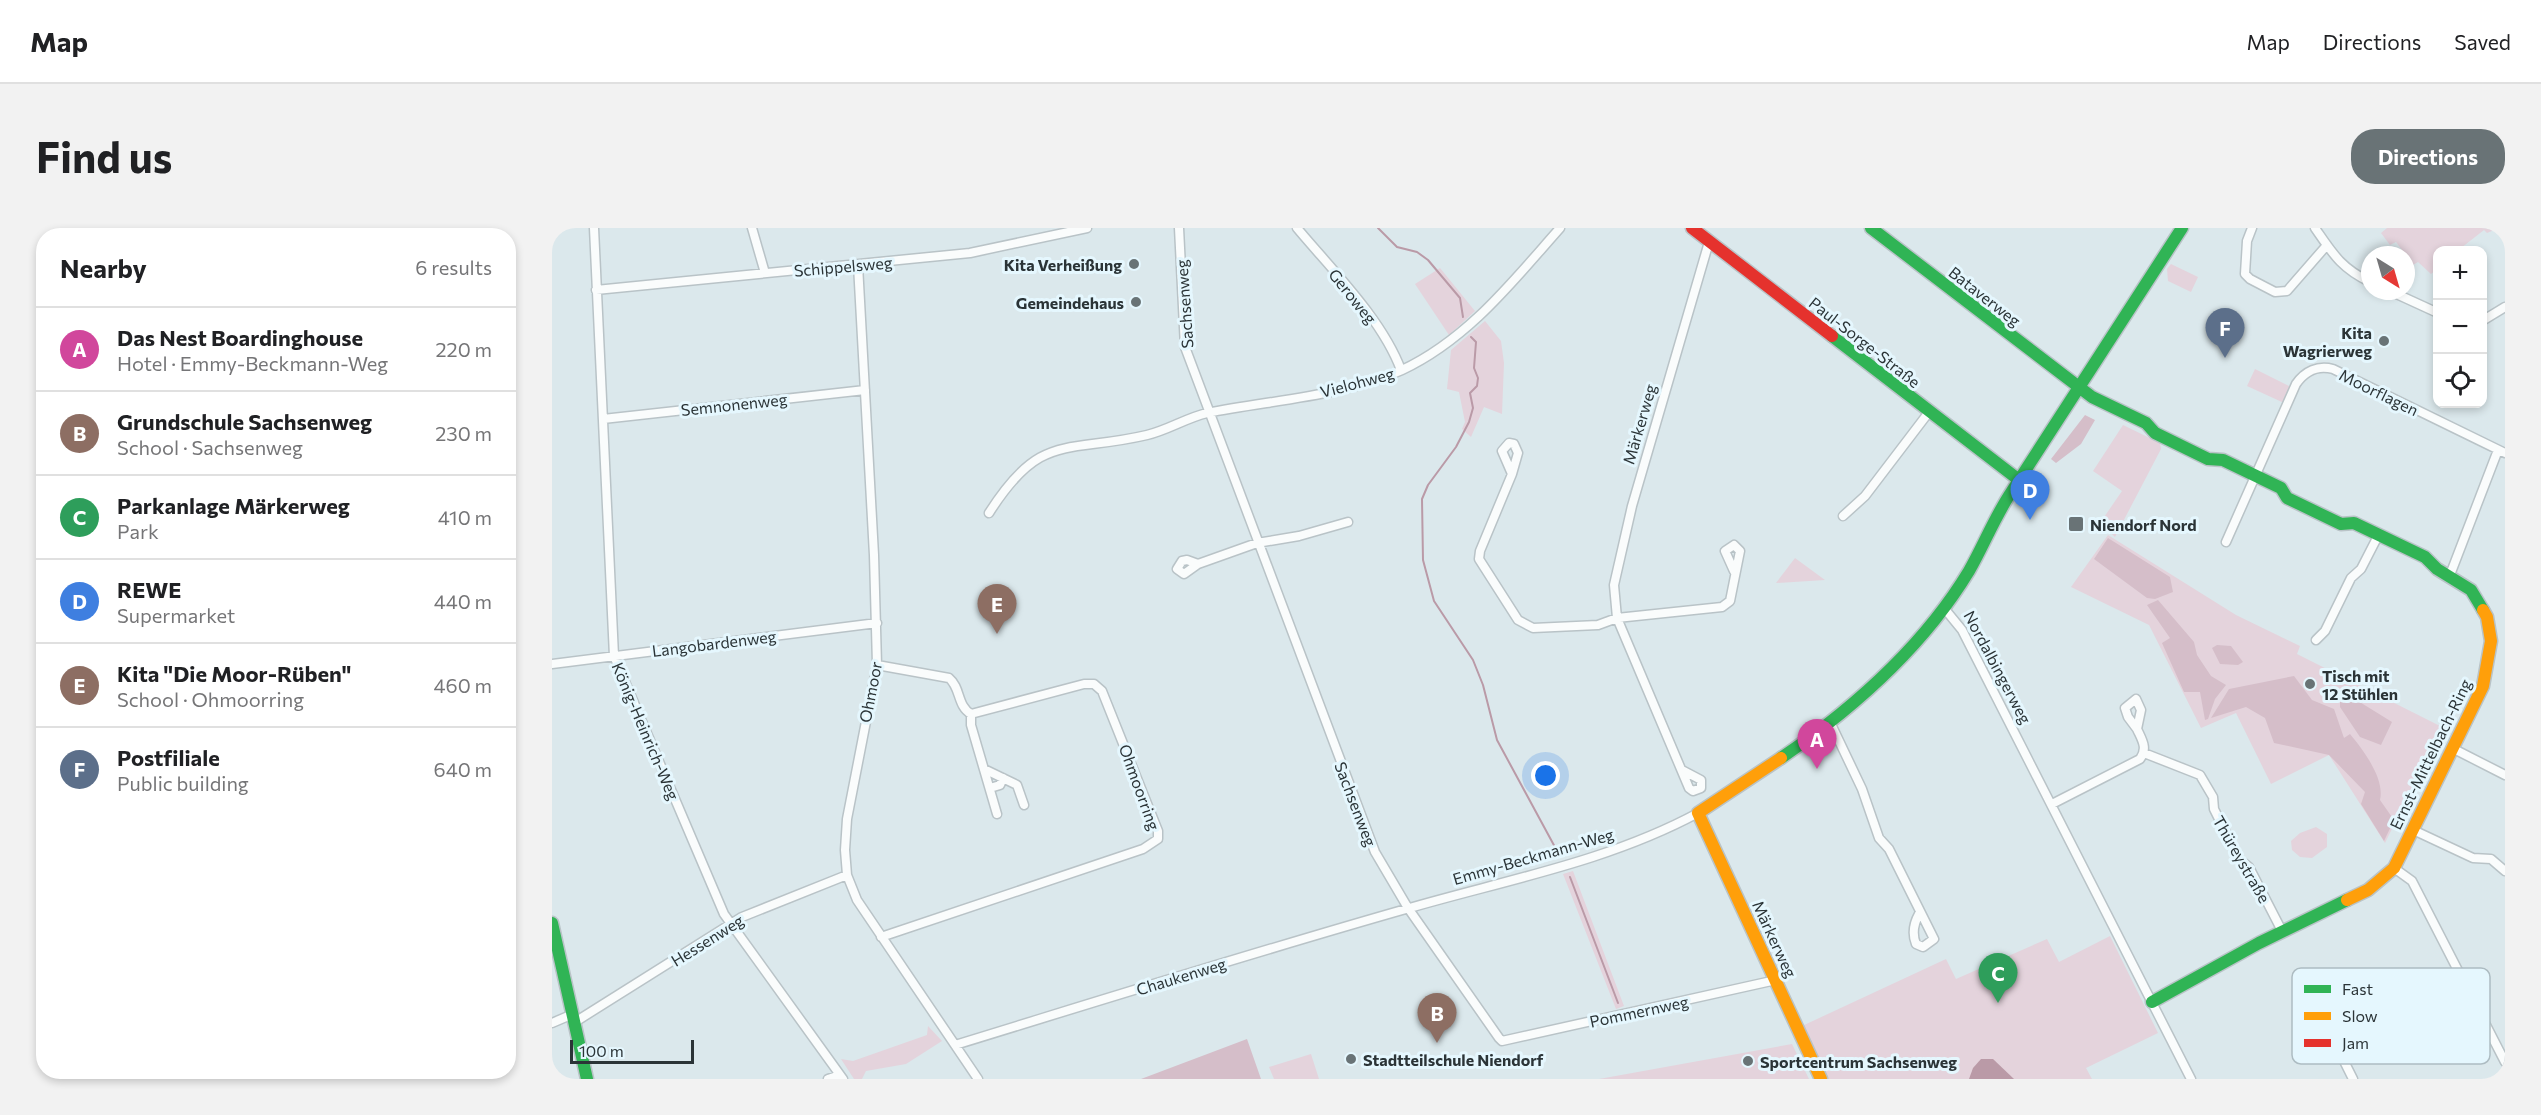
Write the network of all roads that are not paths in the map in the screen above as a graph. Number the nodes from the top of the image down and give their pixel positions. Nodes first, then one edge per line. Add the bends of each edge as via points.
1 (594, 228) edge
2 (752, 228) edge
3 (1087, 228) edge
4 (1179, 228) edge
5 (1297, 228) edge
6 (1560, 228) edge
7 (1692, 228) edge
8 (1871, 228) edge
9 (2182, 228) edge
10 (2252, 228) edge
11 (2315, 228) edge
12 (1709, 242) junction
13 (2327, 245) junction
14 (858, 265) junction
15 (765, 273) junction
16 (2361, 278) edge
17 (596, 290) junction
18 (2410, 300) edge
19 (2505, 307) edge
20 (2433, 311) edge
21 (2487, 318) edge
22 (1401, 370) junction
23 (2080, 389) junction
24 (865, 390) junction
25 (1929, 412) junction
26 (1208, 413) junction
27 (603, 419) junction
28 (2499, 454) edge
29 (1512, 474) dead end
30 (2257, 476) junction
31 (2019, 480) junction
32 (989, 513) dead end
33 (1843, 516) dead end
34 (1348, 522) dead end
35 (2379, 534) junction
36 (2226, 542) dead end
37 (1257, 543) junction
38 (1197, 564) dead end
39 (1734, 571) dead end
40 (2450, 575) junction
41 (1944, 608) junction
42 (1617, 618) junction
43 (877, 623) junction
44 (2316, 640) dead end
45 (614, 656) junction
46 (552, 664) edge
47 (878, 665) junction
48 (971, 714) junction
49 (1831, 724) junction
50 (2137, 729) dead end
51 (2452, 748) junction
52 (2144, 753) junction
53 (984, 769) junction
54 (1682, 770) dead end
55 (2505, 775) edge
56 (1003, 778) junction
57 (990, 789) junction
58 (2052, 804) junction
59 (1024, 805) dead end
60 (1698, 813) junction
61 (997, 814) dead end
62 (2411, 829) junction
63 (2394, 868) junction
64 (2505, 871) edge
65 (847, 875) junction
66 (1408, 908) junction
67 (1919, 914) dead end
68 (552, 923) edge
69 (732, 924) junction
70 (2283, 933) junction
71 (881, 937) junction
72 (2456, 968) edge
73 (1776, 980) junction
74 (2152, 1002) junction
75 (574, 1018) junction
76 (552, 1023) edge
77 (2490, 1033) edge
78 (1502, 1041) joint
79 (955, 1045) junction
80 (2505, 1062) edge
81 (2345, 1064) edge
82 (842, 1077) edge
83 (587, 1079) edge
84 (828, 1079) edge
85 (978, 1079) edge
86 (1821, 1079) edge
87 (2192, 1079) edge
88 (2352, 1079) edge

1 - 17 street, König-Heinrich-Weg
2 - 15 street
3 - 14 street, Schippelsweg via 987,251
4 - 26 street, Sachsenweg via 1185,347
5 - 22 street, Geroweg via 1375,323 1394,349
6 - 22 street, Vielohweg via 1479,318 1438,351
7 - 12 street, Paul-Sorge-Straße
8 - 23 street, Bataverweg
9 - 23 street, Nordalbingerweg
10 - 13 street via 2245,274 2278,292 2295,286
11 - 13 street
12 - 25 street, Paul-Sorge-Straße
12 - 42 street, Märkerweg via 1615,571
13 - 16 street via 2349,272
14 - 15 street, Schippelsweg
14 - 24 street, Ohmoor
15 - 17 street, Schippelsweg
17 - 27 street, König-Heinrich-Weg
18 - 20 street
19 - 21 street
22 - 26 street, Vielohweg via 1358,385
23 - 30 street, Ernst-Mittelbach-Ring via 2146,423 2161,437
23 - 31 street, Nordalbingerweg
24 - 27 street, Semnonenweg
24 - 43 street, Ohmoor
25 - 31 street, Paul-Sorge-Straße
25 - 33 street via 1865,496
26 - 32 street via 1150,434 1076,444 1046,453 1012,480
26 - 37 street, Sachsenweg
27 - 45 street, König-Heinrich-Weg
28 - 30 street, Moorflagen via 2333,369 2317,368 2296,384
28 - 40 street
29 - 42 street via 1479,559 1518,620 1533,628 1598,625
30 - 35 street, Ernst-Mittelbach-Ring via 2281,488 2287,498 2341,524 2354,523
30 - 36 street
31 - 41 street, Nordalbingerweg via 1970,570
34 - 37 street
35 - 40 street, Ernst-Mittelbach-Ring via 2425,557
35 - 44 street via 2361,569 2351,578 2325,631
37 - 38 street
37 - 66 street, Sachsenweg via 1375,852
39 - 42 street via 1730,601 1722,607
40 - 51 street, Ernst-Mittelbach-Ring via 2478,599 2487,617 2491,641 2483,686
41 - 49 street, Emmy-Beckmann-Weg via 1888,672
41 - 58 street, Nordalbingerweg via 1962,630
42 - 54 street, Märkerweg
43 - 45 street, Langobardenweg
43 - 47 street, Ohmoor
45 - 46 street, Langobardenweg
45 - 69 street, König-Heinrich-Weg via 724,914
47 - 48 street via 949,678 963,708
47 - 65 street, Ohmoor via 847,819
48 - 53 street
48 - 71 street, Ohmoorring via 1094,684 1102,691 1134,766 1158,839 1133,852
49 - 60 street, Emmy-Beckmann-Weg
49 - 67 street via 1862,789 1879,838 1889,849
50 - 52 street
51 - 55 street
51 - 62 street, Ernst-Mittelbach-Ring
52 - 58 street
52 - 70 street, Thüreystraße via 2200,775 2239,859 2250,867
53 - 56 street
53 - 57 street
56 - 57 street via 1000,785
56 - 59 street via 1017,785
57 - 61 street
58 - 74 street, Nordalbingerweg
60 - 66 street, Emmy-Beckmann-Weg via 1630,845 1562,868
60 - 73 street, Märkerweg
62 - 63 street, Ernst-Mittelbach-Ring
62 - 64 street via 2473,858 2491,859
63 - 70 street, Ernst-Mittelbach-Ring via 2368,890
63 - 72 street via 2412,882
65 - 69 street, Hessenweg
65 - 71 street, Ohmoor via 857,900
66 - 78 street, Sachsenweg
66 - 79 street, Chaukenweg
68 - 75 street
69 - 75 street, Hessenweg
69 - 82 street, König-Heinrich-Weg
70 - 74 street, Ernst-Mittelbach-Ring
71 - 79 street, Ohmoor
73 - 78 street, Pommernweg
73 - 86 street, Märkerweg
74 - 87 street, Nordalbingerweg
75 - 76 street, Hessenweg
75 - 83 street
77 - 80 street
79 - 85 street, Ohmoor
81 - 88 street
82 - 84 street

